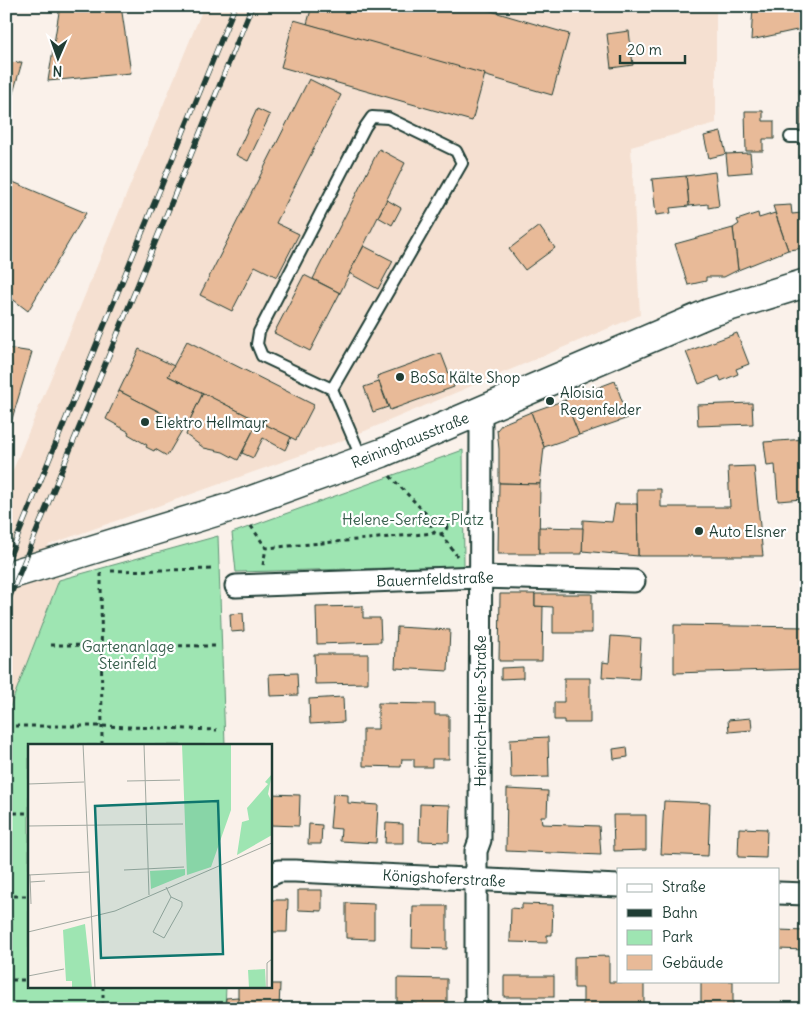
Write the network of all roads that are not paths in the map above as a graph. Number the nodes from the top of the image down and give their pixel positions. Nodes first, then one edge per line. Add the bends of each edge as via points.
1 (806, 283) edge
2 (332, 389) junction
3 (480, 412) junction
4 (375, 464) junction
5 (6, 576) edge
6 (480, 577) junction
7 (634, 581) dead end
8 (236, 586) dead end
9 (271, 875) edge
10 (476, 879) junction
11 (617, 886) edge
12 (780, 893) edge
13 (806, 894) edge
14 (476, 1009) edge

1 - 3 main road, Reininghausstraße via 709,313
2 - 2 lane via 462,163 456,151 388,118 372,117 365,127 260,332 257,344 262,356
2 - 4 lane
3 - 4 main road, Reininghausstraße
3 - 6 street, Heinrich-Heine-Straße
4 - 5 main road, Reininghausstraße
6 - 7 street, Bauernfeldstraße
6 - 8 street, Bauernfeldstraße
6 - 10 street, Heinrich-Heine-Straße via 480,840 476,851
9 - 10 street, Königshoferstraße via 295,871
10 - 11 street, Königshoferstraße
10 - 14 street, Heinrich-Heine-Straße
12 - 13 street

